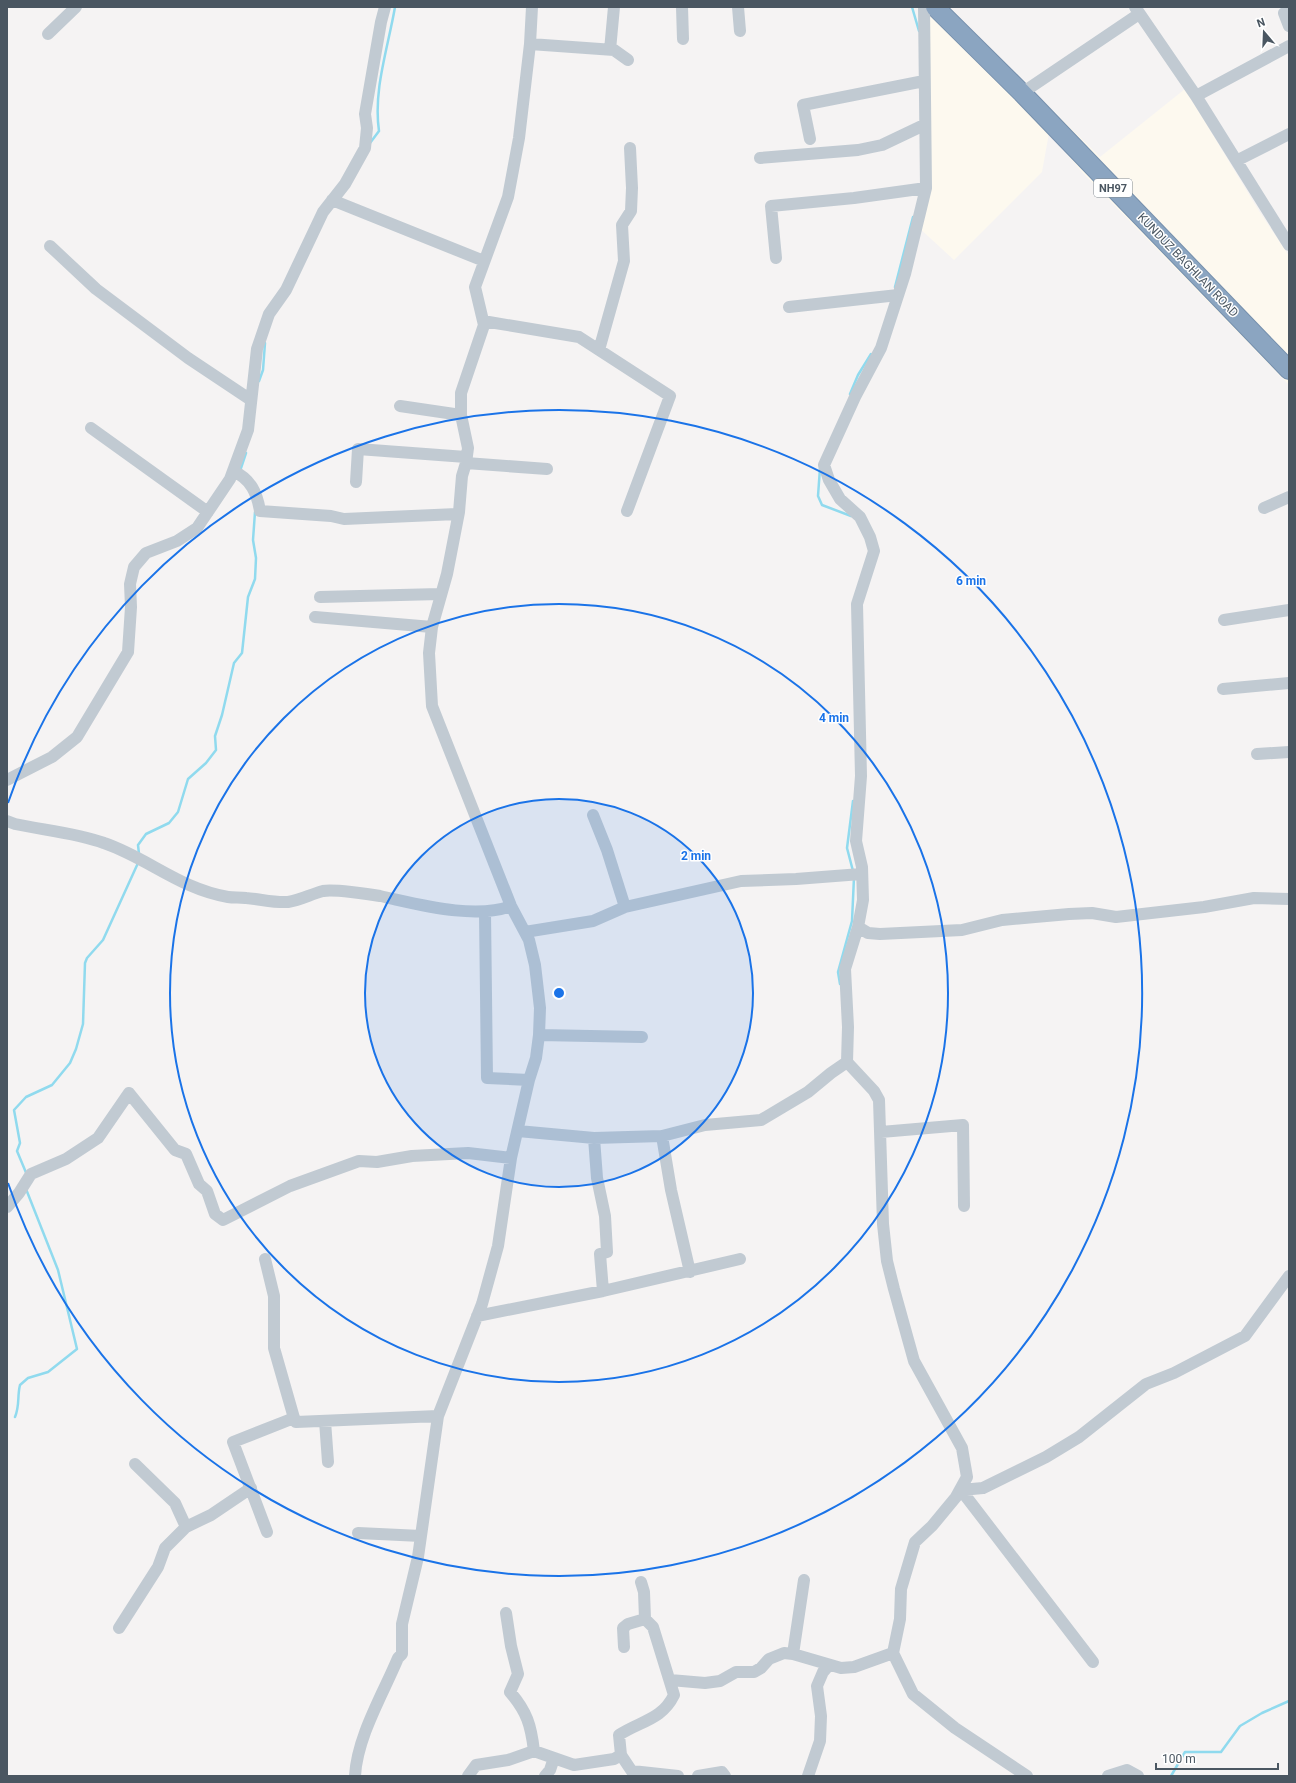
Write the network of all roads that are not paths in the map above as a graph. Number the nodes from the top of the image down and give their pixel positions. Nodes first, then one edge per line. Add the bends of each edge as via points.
1 (76, 7) edge
2 (385, 7) edge
3 (532, 7) edge
4 (614, 7) edge
5 (682, 7) edge
6 (738, 7) edge
7 (924, 7) edge
8 (935, 7) edge
9 (1137, 10) edge
10 (1289, 11) edge
11 (1289, 26) edge
12 (740, 32) dead end
13 (48, 34) dead end
14 (683, 38) dead end
15 (530, 44) junction
16 (1289, 46) edge
17 (610, 50) junction
18 (628, 60) dead end
19 (924, 82) junction
20 (1022, 93) junction
21 (1196, 96) junction
22 (924, 125) junction
23 (1289, 134) edge
24 (810, 139) dead end
25 (630, 148) dead end
26 (760, 158) dead end
27 (1238, 160) junction
28 (926, 188) junction
29 (332, 200) junction
30 (1289, 245) edge
31 (50, 246) dead end
32 (776, 258) dead end
33 (484, 260) junction
34 (898, 295) junction
35 (789, 307) dead end
36 (483, 321) junction
37 (600, 350) junction
38 (1289, 370) edge
39 (251, 400) junction
40 (400, 406) dead end
41 (461, 415) junction
42 (91, 428) dead end
43 (466, 460) junction
44 (547, 469) dead end
45 (233, 471) junction
46 (356, 482) dead end
47 (1289, 497) edge
48 (1264, 508) dead end
49 (627, 511) dead end
50 (208, 512) junction
51 (457, 514) junction
52 (440, 594) junction
53 (320, 597) dead end
54 (1289, 610) edge
55 (315, 616) dead end
56 (1224, 620) dead end
57 (432, 627) junction
58 (1289, 684) edge
59 (1223, 689) dead end
60 (1289, 752) edge
61 (1257, 754) dead end
62 (7, 780) edge
63 (593, 815) dead end
64 (7, 821) edge
65 (861, 874) junction
66 (1289, 899) edge
67 (511, 906) junction
68 (625, 907) junction
69 (485, 912) junction
70 (858, 927) junction
71 (525, 932) junction
72 (539, 1035) junction
73 (642, 1036) dead end
74 (847, 1062) junction
75 (529, 1080) junction
76 (518, 1131) junction
77 (881, 1132) junction
78 (662, 1136) junction
79 (594, 1138) junction
80 (511, 1158) junction
81 (964, 1206) dead end
82 (7, 1207) edge
83 (265, 1259) dead end
84 (740, 1259) dead end
85 (690, 1272) junction
86 (1289, 1276) edge
87 (603, 1291) junction
88 (477, 1316) junction
89 (438, 1416) junction
90 (294, 1418) junction
91 (325, 1421) junction
92 (328, 1462) dead end
93 (134, 1464) dead end
94 (251, 1488) junction
95 (961, 1490) junction
96 (186, 1528) junction
97 (267, 1532) dead end
98 (358, 1533) dead end
99 (421, 1536) junction
100 (804, 1580) dead end
101 (641, 1582) dead end
102 (506, 1613) dead end
103 (645, 1619) junction
104 (119, 1628) dead end
105 (624, 1647) dead end
106 (893, 1653) junction
107 (793, 1654) junction
108 (1093, 1662) dead end
109 (829, 1665) junction
110 (670, 1680) junction
111 (534, 1751) junction
112 (621, 1755) junction
113 (554, 1758) junction
114 (633, 1773) edge
115 (355, 1776) edge
116 (468, 1776) edge
117 (545, 1776) edge
118 (678, 1776) edge
119 (698, 1776) edge
120 (725, 1776) edge
121 (808, 1776) edge
122 (1027, 1776) edge
123 (1108, 1776) edge
124 (1138, 1776) edge

1 - 13 street
2 - 29 street via 365,114 365,148 345,184
3 - 15 street
4 - 17 street
5 - 14 street
6 - 12 street
7 - 19 street
8 - 20 highway, KUNDUZ BAGHLAN ROAD / NH97
9 - 20 street
9 - 21 street
10 - 11 street via 1284,13
15 - 17 street
15 - 33 street via 519,138 508,197
16 - 21 street
17 - 18 street
19 - 22 street
19 - 24 street via 803,105
20 - 38 highway, KUNDUZ BAGHLAN ROAD / NH97
21 - 27 street
22 - 26 street via 882,145 858,150
22 - 28 street
23 - 27 street
25 - 37 street via 631,211 622,225 624,261
27 - 30 street
28 - 32 street via 771,206
28 - 34 street
29 - 33 street
29 - 39 street via 323,212 286,290 270,314 257,349
31 - 39 street via 96,289 188,358
33 - 36 street via 475,287
34 - 35 street
34 - 65 street via 881,348 854,397 824,465 840,499 860,517 874,551 856,604 861,776 856,841 862,867
36 - 37 street via 579,337
36 - 41 street via 484,325 460,393
37 - 49 street via 670,396
39 - 45 street via 248,430
40 - 41 street
41 - 43 street via 468,448
42 - 50 street
43 - 44 street
43 - 46 street via 358,449
43 - 51 street
45 - 50 street
45 - 51 street via 241,474 256,492 260,511 344,519
47 - 48 street
50 - 62 street via 197,528 177,541 146,553 134,567 130,584 128,652 77,737 52,757
51 - 52 street via 447,574
52 - 53 street
52 - 57 street
54 - 56 street
55 - 57 street
57 - 67 street via 429,654 432,706
58 - 59 street
60 - 61 street
63 - 68 street
64 - 69 street via 104,843 192,888 228,897 289,902 324,891 380,896 403,903 426,904 448,910
65 - 68 street via 741,881
65 - 70 street via 863,900
66 - 70 street via 1254,898 1204,907 1116,917 1092,913 1002,920 962,930 880,934 868,933
67 - 69 street via 499,911
67 - 71 street
68 - 71 street via 593,921
69 - 75 street via 487,1078
70 - 74 street via 845,969
71 - 72 street via 535,965 540,1008
72 - 73 street
72 - 75 street via 536,1058
74 - 77 street via 879,1100
74 - 78 street via 808,1092 761,1120 705,1124
75 - 76 street
76 - 79 street
76 - 80 street
77 - 81 street via 963,1125
77 - 95 street via 883,1224 887,1261 914,1361 962,1448 966,1477
78 - 79 street
78 - 85 street via 671,1190
79 - 87 street via 597,1178 606,1216 607,1252 600,1254
80 - 82 street via 468,1153 412,1156 377,1162 358,1161 290,1186 223,1220 215,1214 207,1191 199,1184 186,1154 175,1150 129,1093 98,1138 66,1159 31,1174
80 - 88 street via 498,1246
83 - 90 street via 274,1296 274,1348
84 - 85 street
85 - 87 street
86 - 95 street via 1245,1336 1180,1370 1146,1384 1078,1437 1046,1457 983,1488
87 - 88 street
88 - 89 street
89 - 91 street
89 - 99 street
90 - 91 street via 296,1422
90 - 94 street via 233,1442
91 - 92 street
93 - 96 street via 175,1502
94 - 96 street via 211,1515
94 - 97 street
95 - 106 street via 932,1526 915,1542 901,1589 900,1619
95 - 108 street
96 - 104 street via 165,1548 158,1567
98 - 99 street
99 - 115 street via 402,1624 402,1654 370,1722 356,1760
100 - 107 street
101 - 103 street
102 - 111 street via 518,1674 510,1692 521,1705 531,1728
103 - 105 street via 623,1628
103 - 110 street via 653,1627
106 - 109 street via 854,1667 841,1668
106 - 122 street via 913,1694 954,1728
107 - 109 street
107 - 110 street via 769,1659 754,1672 736,1672 720,1681 705,1683
109 - 121 street via 817,1686 821,1716 820,1741
110 - 112 street via 674,1695 669,1706 660,1714 620,1735
111 - 113 street
111 - 116 street via 508,1760 476,1766
112 - 113 street via 574,1765
112 - 114 street
113 - 117 street
114 - 118 street
119 - 120 street via 722,1772
123 - 124 street via 1127,1770

